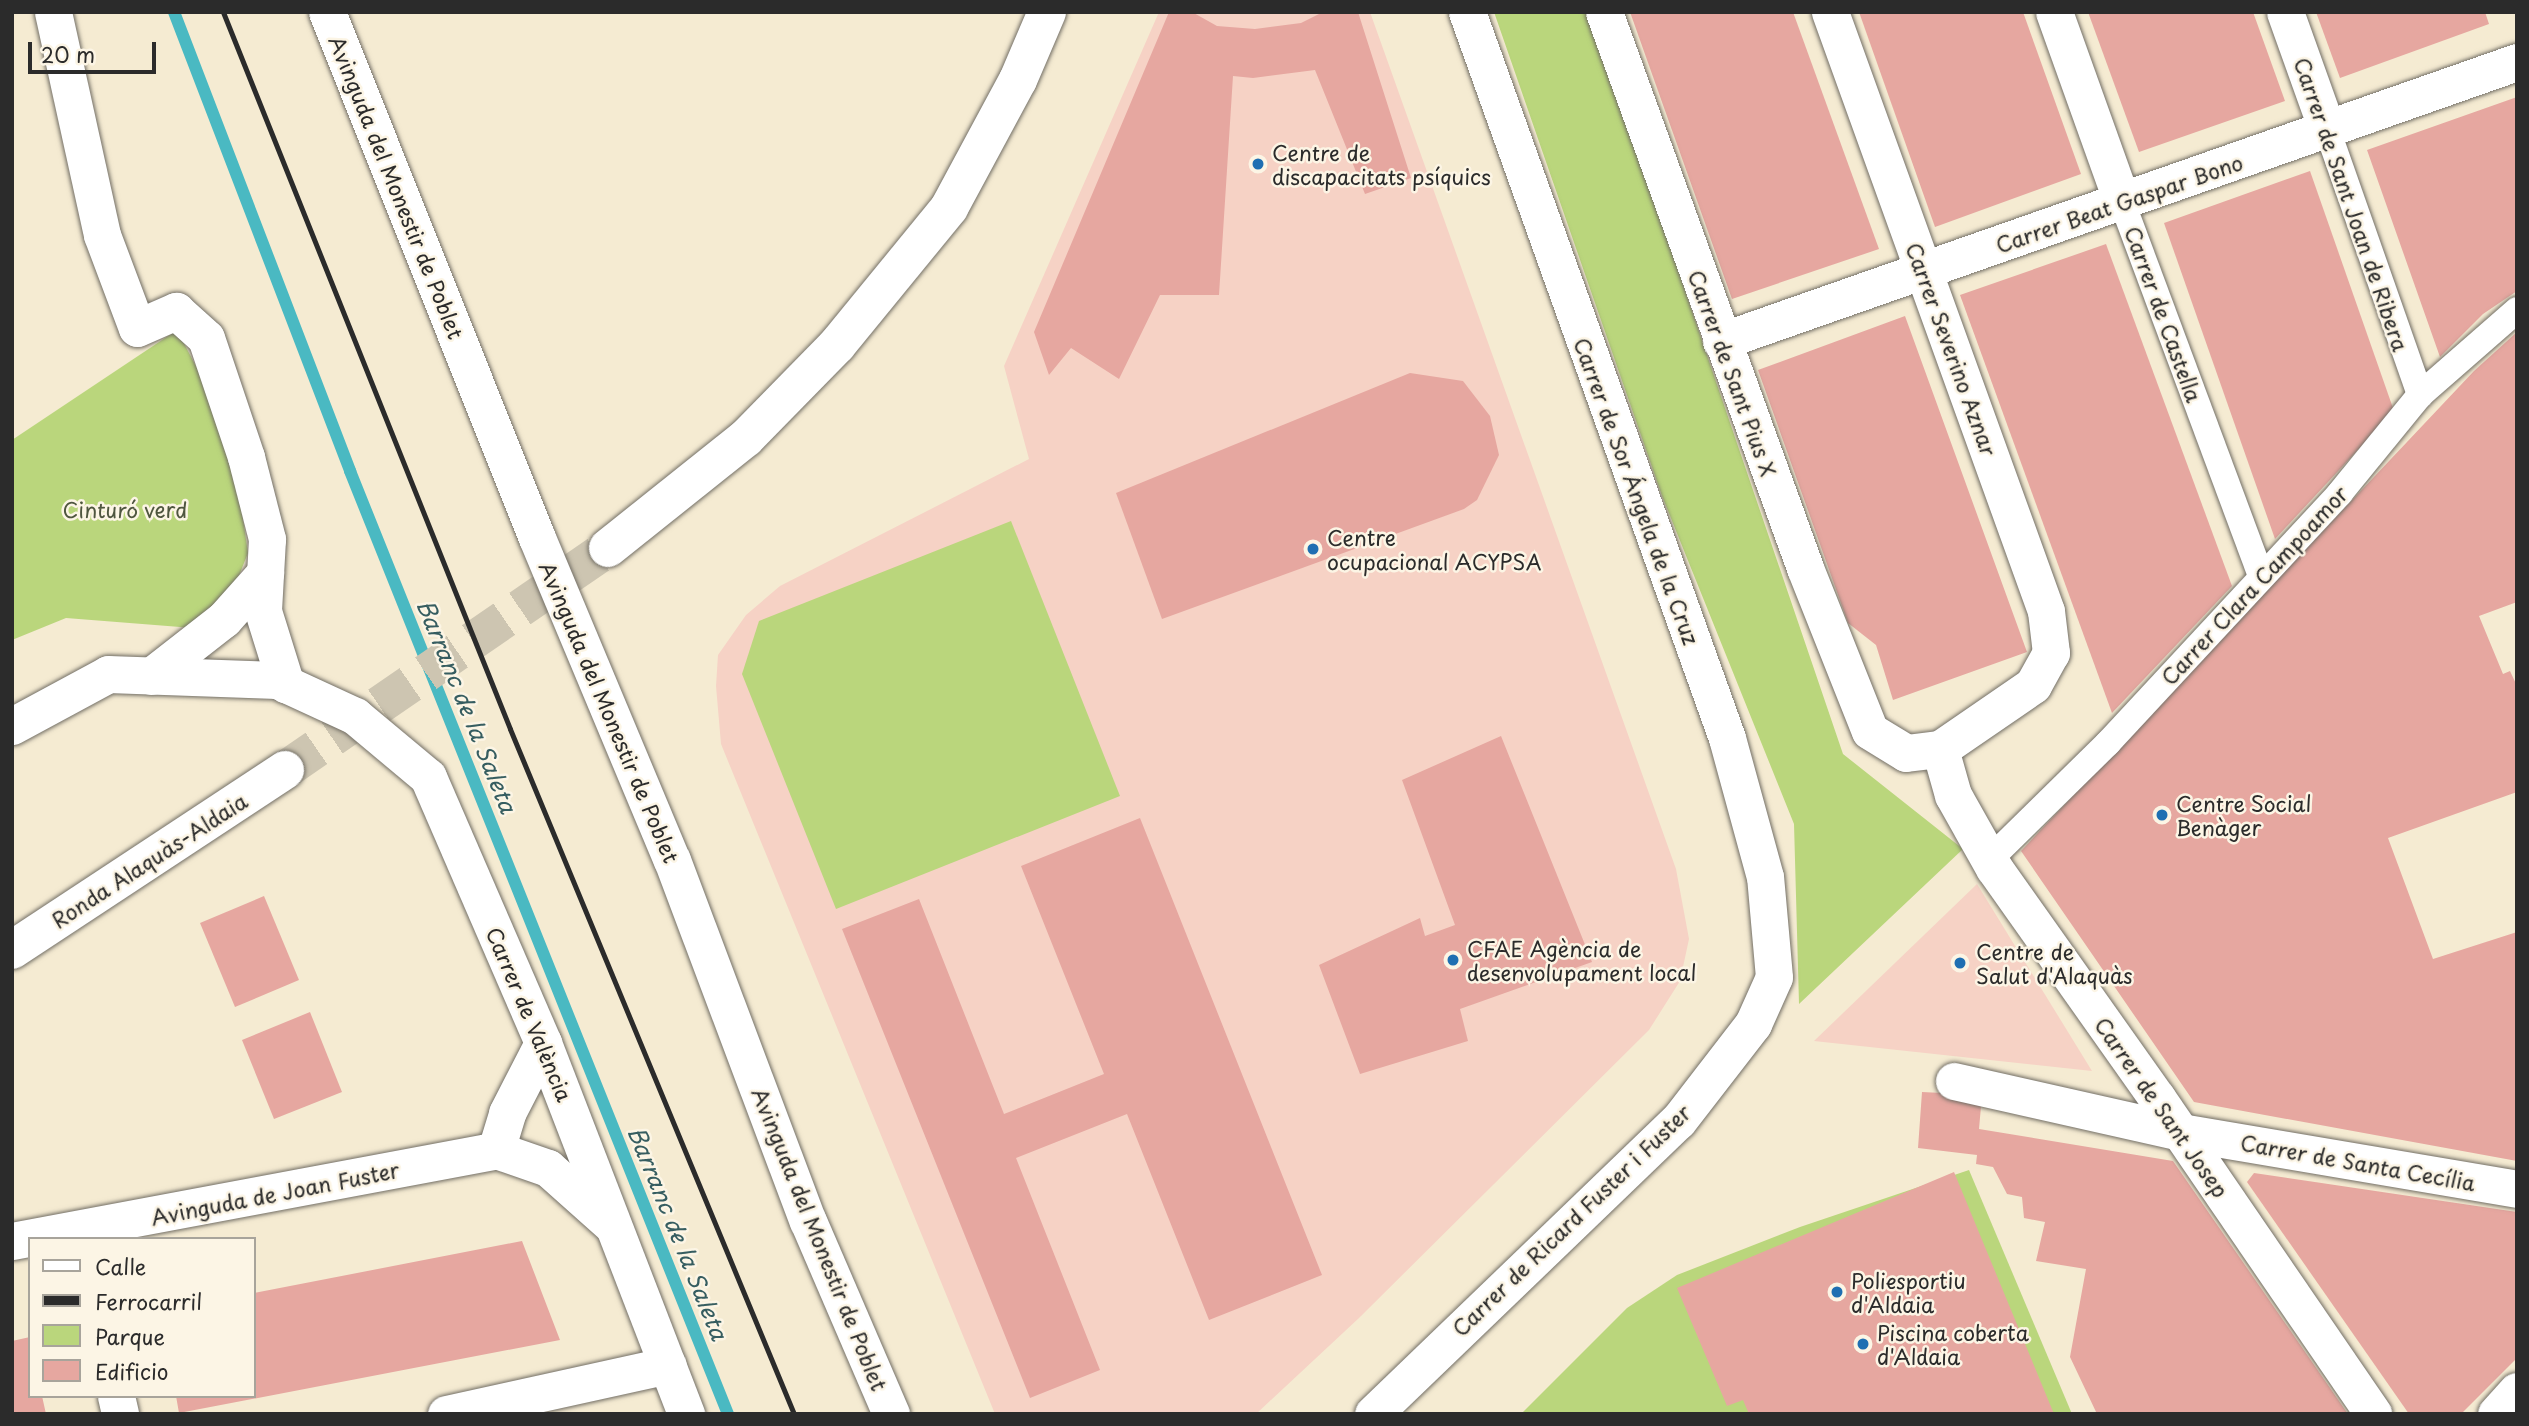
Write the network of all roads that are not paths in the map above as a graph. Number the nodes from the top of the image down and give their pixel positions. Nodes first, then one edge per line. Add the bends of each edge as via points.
1 (53, 12) edge
2 (327, 12) edge
3 (1047, 12) edge
4 (1467, 12) edge
5 (1604, 12) edge
6 (1830, 12) edge
7 (2054, 12) edge
8 (2285, 12) edge
9 (2517, 62) edge
10 (2327, 129) junction
11 (2122, 202) junction
12 (1924, 271) junction
13 (2517, 310) edge
14 (1721, 341) junction
15 (2420, 396) junction
16 (608, 548) tunnel mouth
17 (265, 573) junction
18 (2261, 576) junction
19 (151, 676) junction
20 (286, 685) junction
21 (12, 726) edge
22 (1940, 749) junction
23 (285, 770) tunnel mouth
24 (1989, 860) junction
25 (12, 950) edge
26 (1774, 977) joint
27 (543, 1043) junction
28 (1954, 1081) dead end
29 (2181, 1132) junction
30 (496, 1150) junction
31 (2517, 1189) edge
32 (617, 1229) junction
33 (77, 1234) edge
34 (49, 1237) edge
35 (668, 1365) junction
36 (2517, 1391) edge
37 (446, 1414) edge
38 (686, 1414) edge
39 (891, 1414) edge
40 (1373, 1414) edge
41 (2373, 1414) edge
42 (2496, 1414) edge

1 - 17 street via 102,235 137,328 176,311 206,338 246,457 267,539
2 - 39 street, Avinguda del Monestir de Poblet via 537,538 673,860 808,1221
3 - 16 street via 1018,80 949,208 932,229 836,345 746,438
4 - 26 street, Carrer de Sor Ángela de la Cruz via 1727,738 1765,877
5 - 14 street, Carrer de Sant Pius X
6 - 12 street, Carrer Severino Aznar
7 - 11 street, Carrer de Castella
8 - 10 street, Carrer de Sant Joan de Ribera
9 - 10 street, Carrer Beat Gaspar Bono
10 - 11 street, Carrer Beat Gaspar Bono
10 - 15 street, Carrer de Sant Joan de Ribera
11 - 12 street, Carrer Beat Gaspar Bono
11 - 18 street, Carrer de Castella
12 - 14 street, Carrer Beat Gaspar Bono
12 - 22 street, Carrer Severino Aznar via 2046,611 2051,653 2033,685
13 - 15 street, Carrer Clara Campoamor
14 - 22 street, Carrer de Sant Pius X via 1870,731 1906,753
15 - 18 street, Carrer Clara Campoamor via 2340,493
17 - 19 street via 224,619
17 - 20 street via 263,611
18 - 24 street, Carrer Clara Campoamor via 2108,743
19 - 20 street via 277,680
19 - 21 street via 108,674
20 - 27 street, Carrer de València via 355,716 428,777
22 - 24 street, Carrer de Sant Josep via 1953,794
23 - 25 street, Ronda Alaquàs-Aldaia
24 - 29 street, Carrer de Sant Josep
26 - 40 street, Carrer de Ricard Fuster i Fuster via 1753,1024 1678,1121
27 - 30 street via 508,1113
27 - 32 street, Carrer de València
28 - 29 street, Carrer de Santa Cecília
29 - 31 street, Carrer de Santa Cecília
29 - 41 street, Carrer de Sant Josep
30 - 32 street, Avinguda de Joan Fuster via 548,1168
30 - 33 street, Avinguda de Joan Fuster
32 - 35 street, Carrer de València
33 - 34 street, Avinguda de Joan Fuster
35 - 37 street
35 - 38 street, Carrer de València
36 - 42 street

